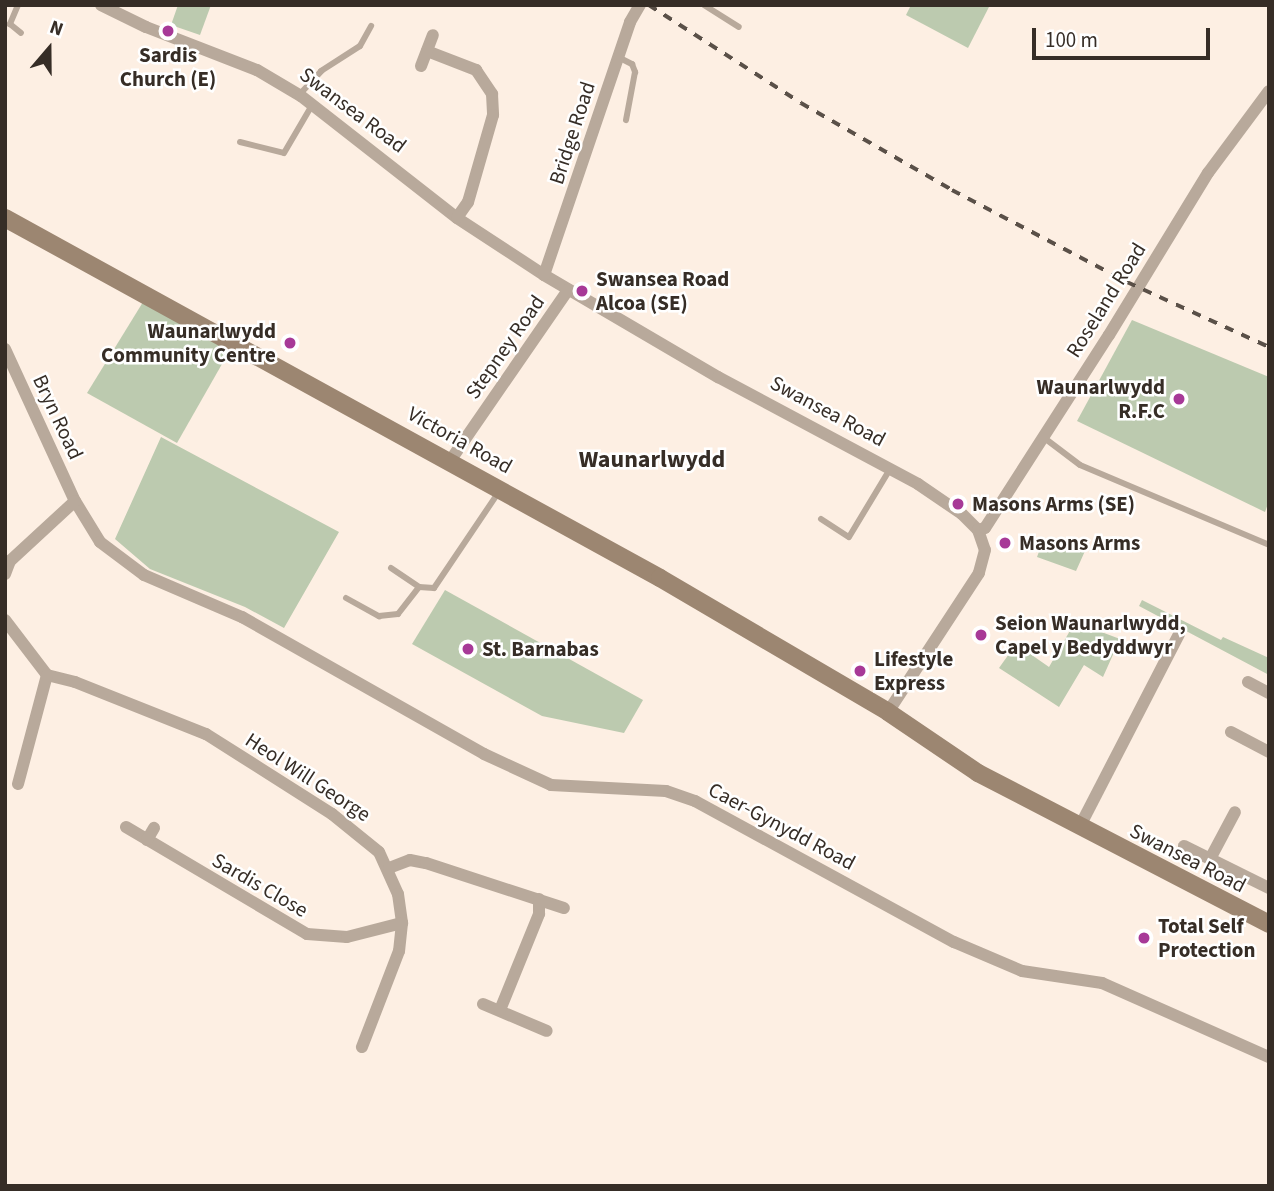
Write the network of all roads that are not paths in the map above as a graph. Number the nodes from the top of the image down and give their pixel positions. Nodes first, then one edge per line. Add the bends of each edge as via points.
1 (18, 5) edge
2 (101, 5) edge
3 (640, 5) edge
4 (704, 5) edge
5 (116, 9) edge
6 (371, 26) dead end
7 (740, 27) dead end
8 (21, 33) dead end
9 (433, 34) dead end
10 (427, 51) junction
11 (618, 57) junction
12 (421, 65) dead end
13 (1269, 91) edge
14 (299, 94) junction
15 (312, 105) junction
16 (626, 120) dead end
17 (240, 142) dead end
18 (5, 218) edge
19 (457, 218) junction
20 (544, 275) junction
21 (568, 290) junction
22 (5, 348) edge
23 (1041, 436) junction
24 (450, 461) junction
25 (890, 469) junction
26 (501, 488) junction
27 (75, 501) junction
28 (821, 519) dead end
29 (978, 530) junction
30 (1269, 545) edge
31 (391, 568) dead end
32 (5, 574) edge
33 (419, 587) junction
34 (346, 598) dead end
35 (5, 620) edge
36 (1178, 635) dead end
37 (47, 675) junction
38 (1248, 682) dead end
39 (1269, 693) edge
40 (888, 712) junction
41 (1231, 732) dead end
42 (1267, 747) edge
43 (18, 784) dead end
44 (1236, 812) dead end
45 (126, 827) dead end
46 (154, 828) dead end
47 (1079, 828) junction
48 (146, 841) junction
49 (1184, 846) dead end
50 (1210, 859) junction
51 (389, 868) junction
52 (1269, 888) edge
53 (539, 899) junction
54 (564, 908) dead end
55 (402, 923) junction
56 (1269, 924) edge
57 (483, 1004) dead end
58 (500, 1010) junction
59 (547, 1031) dead end
60 (362, 1046) dead end
61 (1269, 1057) edge

1 - 8 lane via 10,24
2 - 5 street, Swansea Road
3 - 11 street, Bridge Road
4 - 7 lane
5 - 14 street, Swansea Road via 257,69
6 - 14 lane via 360,46 315,76
9 - 10 street
10 - 12 street
10 - 19 street via 476,71 492,94 493,115 468,202
11 - 16 lane via 632,64 635,72
11 - 20 street, Bridge Road
13 - 23 street, Roseland Road via 1208,173 1110,335
14 - 15 street, Swansea Road
15 - 17 lane via 284,153
15 - 19 street, Swansea Road
18 - 24 main road, Victoria Road
19 - 20 street, Swansea Road
20 - 21 street, Swansea Road
21 - 24 street, Stepney Road
21 - 25 street, Swansea Road
22 - 27 street, Bryn Road
23 - 29 street, Roseland Road via 985,528
23 - 30 lane via 1080,465
24 - 26 main road, Victoria Road
25 - 28 lane via 849,537
25 - 29 street, Swansea Road via 918,484
26 - 33 lane via 434,588
26 - 40 main road, Victoria Road
27 - 32 street via 10,561
27 - 61 street, Caer-Gynydd Road via 100,542 144,575 242,617 463,742 551,785 666,791 695,801 954,942 1022,971 1102,983
29 - 40 street via 985,550 979,573
31 - 33 lane
33 - 34 lane via 392,617 373,614
35 - 37 street
36 - 47 street via 1166,645
37 - 43 street
37 - 51 street, Heol Will George via 206,734 365,838
38 - 39 street
40 - 47 main road, Swansea Road via 978,772
41 - 42 street
44 - 50 street
45 - 48 street, Sardis Close
46 - 48 street
47 - 56 main road, Swansea Road
48 - 55 street, Sardis Close via 307,934 347,937
49 - 50 street
50 - 52 street
51 - 53 street via 418,861
51 - 55 street, Heol Will George
53 - 54 street
53 - 58 street via 540,914
55 - 60 street, Heol Will George via 399,951
57 - 58 street
58 - 59 street

